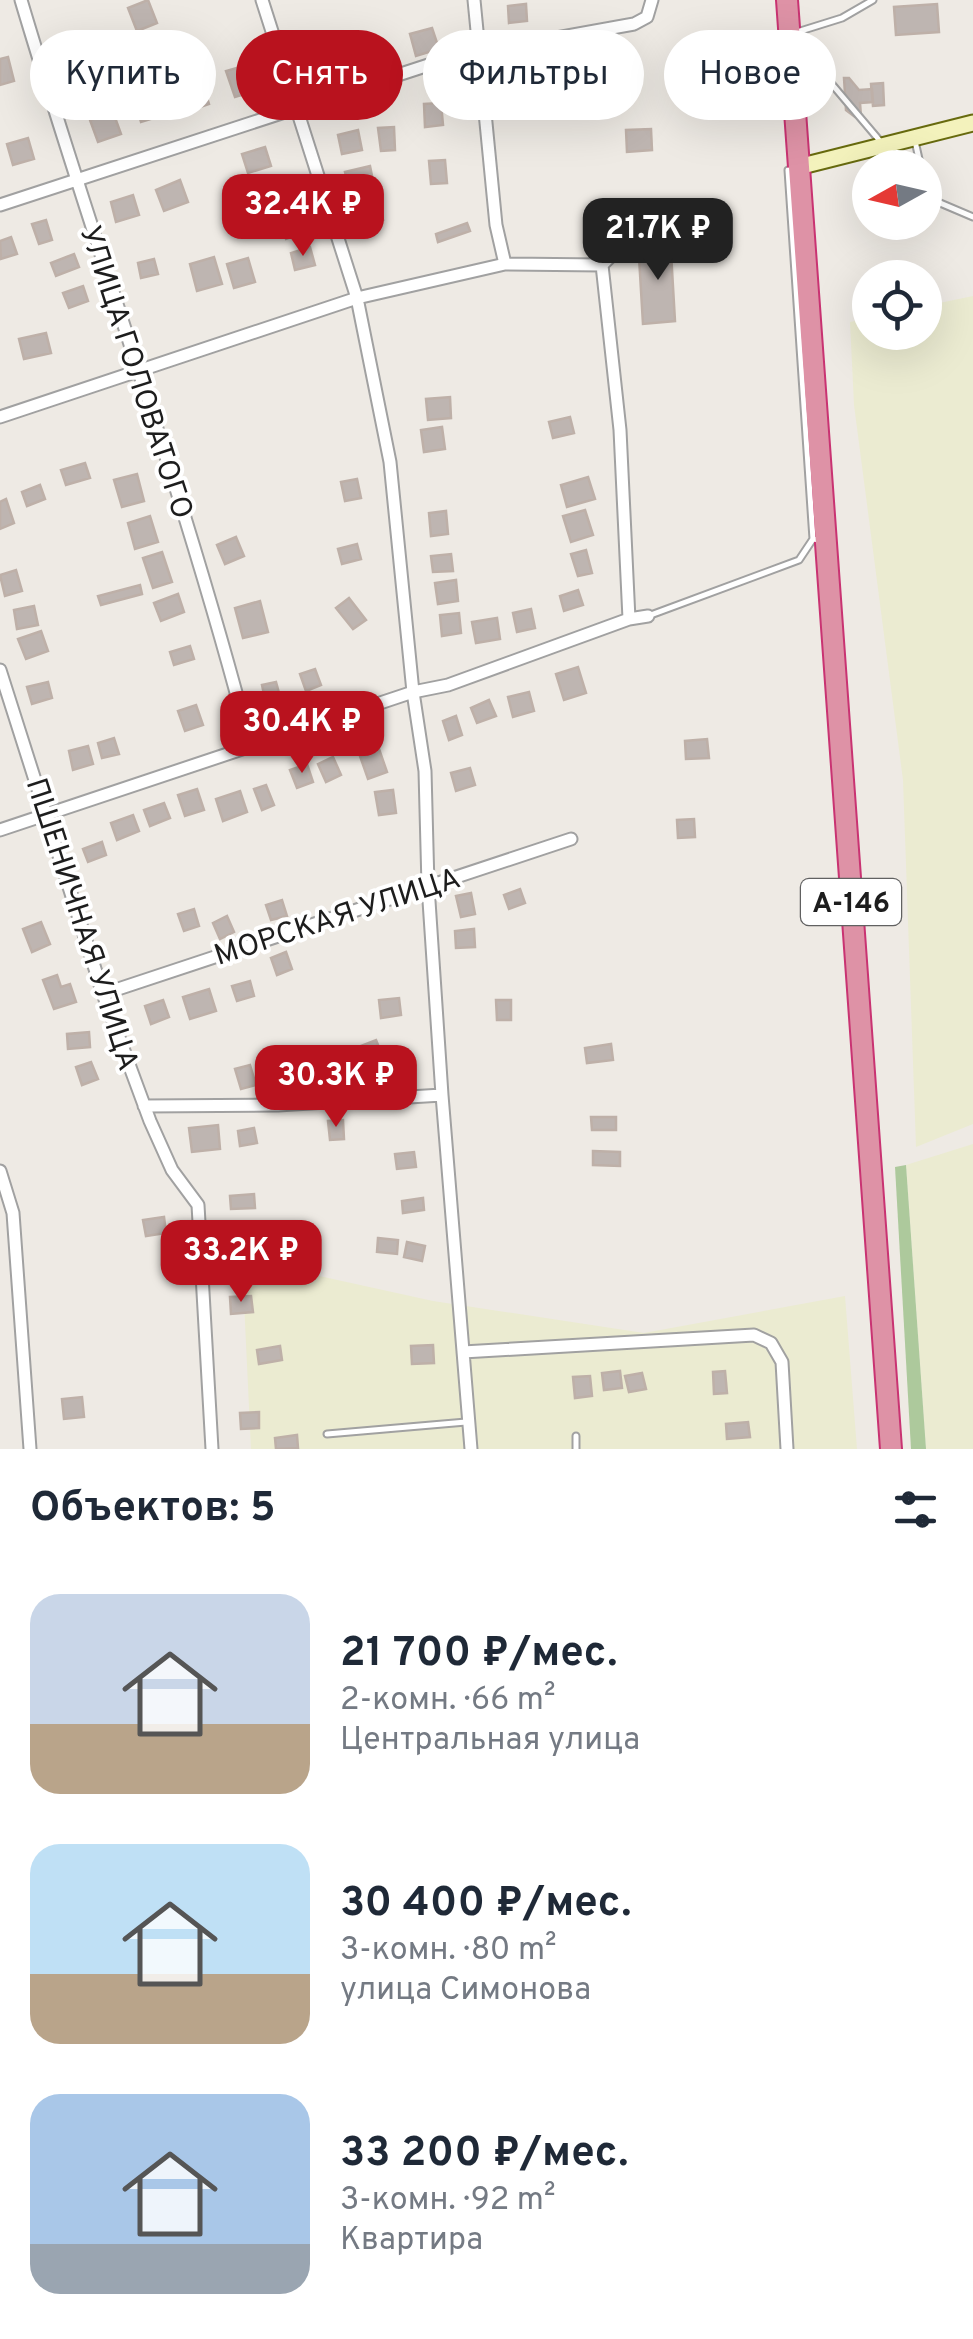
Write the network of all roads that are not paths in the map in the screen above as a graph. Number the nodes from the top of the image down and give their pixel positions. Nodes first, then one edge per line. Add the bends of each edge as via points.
1 (21, 0) edge
2 (262, 0) edge
3 (474, 0) edge
4 (652, 0) edge
5 (787, 0) edge
6 (873, 0) edge
7 (272, 30) edge
8 (476, 30) edge
9 (598, 30) edge
10 (789, 30) edge
11 (805, 30) edge
12 (836, 89) edge
13 (252, 120) edge
14 (301, 120) edge
15 (485, 120) edge
16 (792, 120) edge
17 (973, 123) edge
18 (915, 138) junction
19 (884, 145) junction
20 (917, 150) edge
21 (793, 168) junction
22 (75, 180) junction
23 (942, 204) edge
24 (0, 205) edge
25 (973, 217) edge
26 (679, 220) dead end
27 (505, 264) junction
28 (602, 265) junction
29 (357, 298) junction
30 (139, 374) junction
31 (0, 418) edge
32 (818, 540) junction
33 (648, 616) joint
34 (628, 619) junction
35 (0, 670) edge
36 (413, 692) junction
37 (250, 745) junction
38 (45, 814) junction
39 (0, 830) edge
40 (572, 838) dead end
41 (428, 886) junction
42 (103, 994) junction
43 (442, 1094) junction
44 (144, 1106) junction
45 (0, 1171) edge
46 (463, 1352) junction
47 (469, 1422) junction
48 (327, 1434) dead end
49 (576, 1436) dead end
50 (30, 1449) edge
51 (212, 1449) edge
52 (471, 1449) edge
53 (576, 1449) edge
54 (787, 1449) edge
55 (890, 1449) edge

1 - 22 street, УЛИЦА ГОЛОВАТОГО
2 - 7 street
3 - 8 street
4 - 9 street via 647,17
5 - 10 highway, А-146
6 - 11 lane
12 - 19 lane
13 - 22 street
14 - 29 street
15 - 27 street
16 - 21 highway, А-146
17 - 18 street
18 - 19 street
18 - 20 lane
19 - 21 street
21 - 32 lane
21 - 32 highway, А-146 via 812,359
22 - 24 street
22 - 30 street, УЛИЦА ГОЛОВАТОГО
23 - 25 lane
26 - 28 street via 619,248
27 - 28 street
27 - 29 street
28 - 34 street via 620,430
29 - 30 street
29 - 36 street via 390,462
30 - 31 street
30 - 37 street, УЛИЦА ГОЛОВАТОГО
32 - 33 lane via 800,560
32 - 55 highway, А-146
33 - 34 street
34 - 36 street
35 - 38 street, ПШЕНИЧНАЯ УЛИЦА
36 - 37 street
36 - 41 street via 425,771
37 - 38 street
38 - 39 street
38 - 42 street, ПШЕНИЧНАЯ УЛИЦА
40 - 41 street, МОРСКАЯ УЛИЦА
41 - 42 street, МОРСКАЯ УЛИЦА
41 - 43 street
42 - 44 street, ПШЕНИЧНАЯ УЛИЦА
43 - 44 street
43 - 46 street
44 - 51 street, ПШЕНИЧНАЯ УЛИЦА via 172,1170 198,1206
45 - 50 street via 13,1212
46 - 47 street
46 - 54 street via 754,1335 771,1343 782,1362
47 - 48 lane
47 - 52 street
49 - 53 lane

